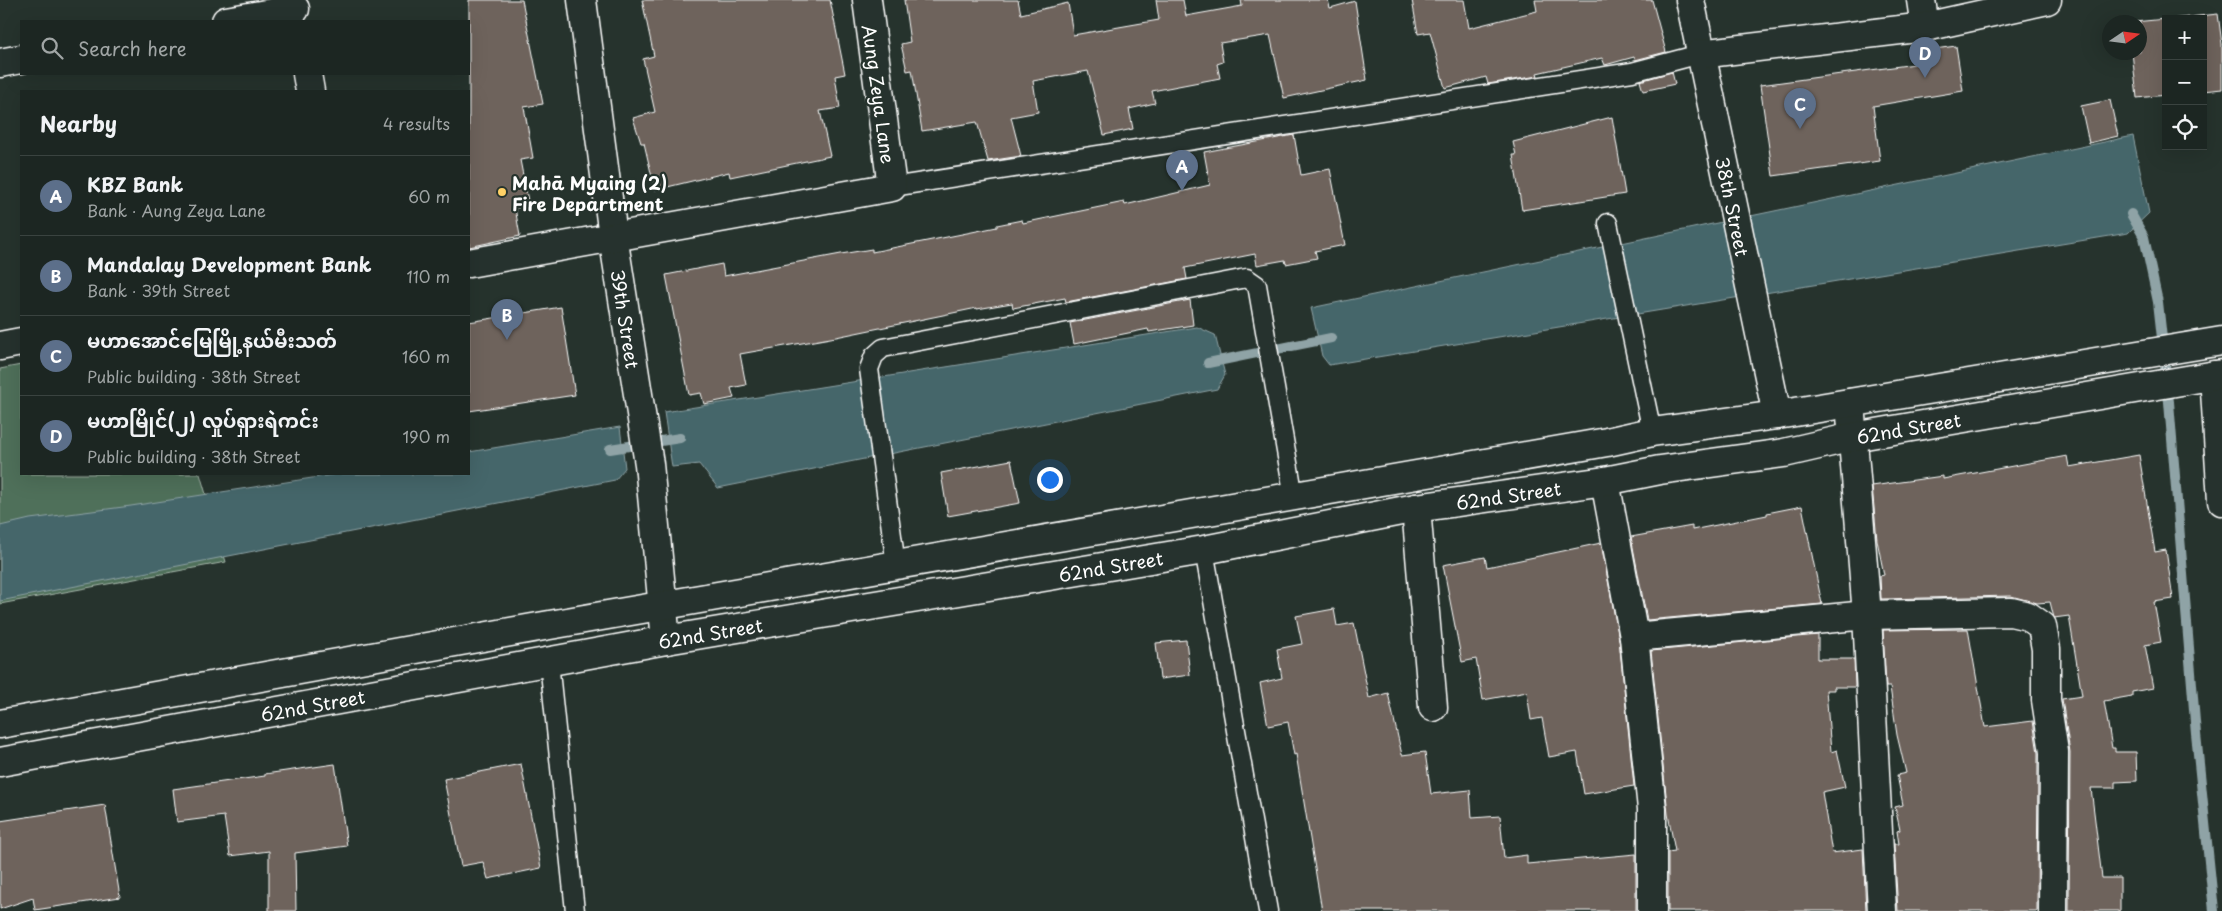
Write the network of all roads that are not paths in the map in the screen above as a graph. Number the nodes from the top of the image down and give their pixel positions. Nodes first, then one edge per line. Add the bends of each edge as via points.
1 (582, 0) edge
2 (867, 0) edge
3 (1690, 0) edge
4 (1921, 0) edge
5 (2047, 0) edge
6 (295, 10) edge
7 (232, 20) edge
8 (1925, 27) junction
9 (1700, 54) junction
10 (20, 59) edge
11 (0, 63) edge
12 (307, 75) edge
13 (310, 90) edge
14 (892, 187) junction
15 (1608, 223) dead end
16 (613, 236) junction
17 (470, 263) edge
18 (2222, 341) edge
19 (20, 342) edge
20 (0, 346) edge
21 (2218, 374) edge
22 (1850, 403) junction
23 (1777, 415) junction
24 (1652, 432) junction
25 (1853, 437) junction
26 (1605, 481) junction
27 (1294, 496) junction
28 (2222, 501) edge
29 (1416, 508) junction
30 (1204, 550) junction
31 (896, 565) junction
32 (662, 606) junction
33 (1867, 615) junction
34 (1634, 637) junction
35 (666, 640) junction
36 (549, 662) junction
37 (1433, 708) dead end
38 (0, 724) edge
39 (0, 762) edge
40 (575, 911) edge
41 (1268, 911) edge
42 (1652, 911) edge
43 (1882, 911) edge
44 (2053, 911) edge

1 - 16 main road, 39th Street
2 - 14 main road, Aung Zeya Lane
3 - 9 main road, 38th Street
4 - 8 main road
5 - 8 main road
6 - 7 main road
8 - 9 main road
9 - 14 lane via 1632,72
9 - 23 main road, 38th Street
10 - 11 main road
12 - 13 main road
14 - 16 main road
15 - 24 lane
16 - 17 main road
16 - 32 main road, 39th Street via 649,464
18 - 22 main road, 62nd Street
19 - 20 main road
21 - 25 main road, 62nd Street
21 - 28 main road
22 - 23 main road, 62nd Street
22 - 25 main road
23 - 24 main road, 62nd Street
24 - 27 main road, 62nd Street
25 - 26 main road, 62nd Street via 1784,453
25 - 33 main road
26 - 29 main road, 62nd Street
26 - 34 main road
27 - 31 main road, 62nd Street
27 - 31 lane via 1256,285 1247,278 1241,278 883,348 874,356 869,369
29 - 30 main road, 62nd Street
29 - 37 main road
30 - 35 main road, 62nd Street
30 - 41 lane
31 - 32 main road, 62nd Street
32 - 35 main road, 39th Street
32 - 38 main road, 62nd Street
33 - 34 main road
33 - 43 main road
33 - 44 main road via 2011,612 2028,616 2042,626 2046,649 2046,700 2054,752
34 - 42 main road via 1652,809
35 - 36 main road, 62nd Street
36 - 39 main road, 62nd Street
36 - 40 lane

